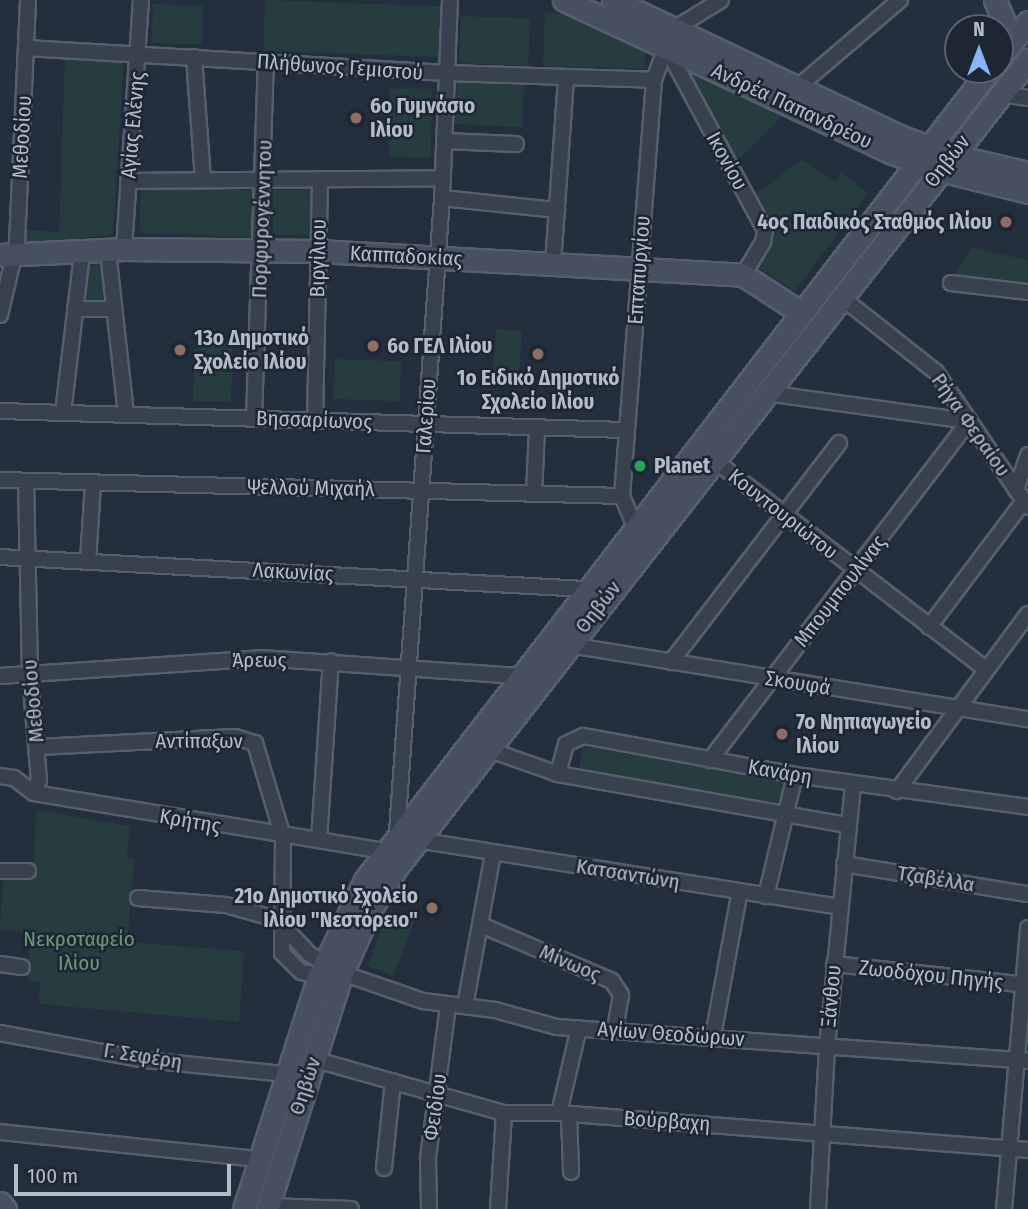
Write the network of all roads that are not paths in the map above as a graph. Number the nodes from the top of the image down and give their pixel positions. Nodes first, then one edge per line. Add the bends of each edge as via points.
1 (28, 0) edge
2 (141, 0) edge
3 (450, 0) edge
4 (564, 0) edge
5 (613, 0) edge
6 (721, 0) edge
7 (900, 0) edge
8 (1028, 22) edge
9 (670, 38) junction
10 (1014, 39) edge
11 (26, 48) junction
12 (139, 53) junction
13 (194, 57) junction
14 (1028, 60) edge
15 (267, 62) junction
16 (447, 73) junction
17 (566, 78) junction
18 (654, 80) junction
19 (978, 84) edge
20 (798, 87) junction
21 (1000, 94) junction
22 (1028, 98) edge
23 (444, 141) junction
24 (516, 144) dead end
25 (922, 154) junction
26 (946, 162) junction
27 (1028, 173) edge
28 (443, 178) junction
29 (263, 179) junction
30 (320, 179) junction
31 (203, 180) junction
32 (128, 181) junction
33 (1028, 192) edge
34 (442, 198) junction
35 (556, 210) junction
36 (116, 250) junction
37 (262, 250) junction
38 (318, 251) junction
39 (82, 253) junction
40 (7, 256) edge
41 (438, 257) junction
42 (553, 264) junction
43 (639, 269) junction
44 (743, 275) junction
45 (951, 283) dead end
46 (1028, 292) edge
47 (841, 297) junction
48 (75, 309) junction
49 (114, 309) junction
50 (800, 312) junction
51 (0, 315) edge
52 (766, 393) junction
53 (0, 411) edge
54 (63, 413) junction
55 (126, 415) junction
56 (254, 419) junction
57 (315, 421) junction
58 (969, 421) junction
59 (426, 424) junction
60 (537, 427) junction
61 (627, 430) junction
62 (839, 443) dead end
63 (1028, 455) edge
64 (714, 460) junction
65 (0, 480) edge
66 (26, 481) junction
67 (93, 482) junction
68 (421, 491) junction
69 (534, 494) junction
70 (622, 496) junction
71 (1022, 499) edge
72 (782, 515) junction
73 (635, 526) junction
74 (0, 557) edge
75 (25, 558) junction
76 (88, 561) junction
77 (856, 571) junction
78 (415, 578) junction
79 (586, 589) junction
80 (1028, 614) edge
81 (929, 627) junction
82 (569, 645) junction
83 (331, 661) junction
84 (671, 662) junction
85 (409, 666) junction
86 (985, 669) junction
87 (0, 676) edge
88 (518, 676) junction
89 (30, 677) junction
90 (773, 679) junction
91 (956, 709) junction
92 (1028, 719) edge
93 (38, 747) junction
94 (487, 749) junction
95 (710, 760) junction
96 (558, 774) junction
97 (795, 775) junction
98 (0, 776) edge
99 (853, 784) junction
100 (897, 791) junction
101 (34, 793) junction
102 (1028, 807) edge
103 (785, 814) junction
104 (848, 825) junction
105 (407, 836) junction
106 (283, 837) junction
107 (319, 840) junction
108 (384, 851) junction
109 (494, 853) junction
110 (844, 864) junction
111 (0, 871) edge
112 (28, 871) dead end
113 (740, 891) junction
114 (1028, 894) edge
115 (766, 896) junction
116 (138, 898) dead end
117 (839, 907) junction
118 (283, 924) junction
119 (481, 925) junction
120 (1028, 929) edge
121 (0, 964) edge
122 (834, 964) junction
123 (22, 967) dead end
124 (328, 971) junction
125 (1025, 985) edge
126 (448, 1006) junction
127 (465, 1006) junction
128 (579, 1027) junction
129 (615, 1028) junction
130 (0, 1033) edge
131 (713, 1036) junction
132 (827, 1046) junction
133 (313, 1059) junction
134 (1022, 1060) edge
135 (286, 1074) junction
136 (393, 1081) junction
137 (437, 1093) junction
138 (504, 1113) junction
139 (564, 1113) junction
140 (0, 1132) edge
141 (822, 1132) junction
142 (1007, 1148) junction
143 (1028, 1150) edge
144 (259, 1159) junction
145 (384, 1168) dead end
146 (571, 1172) dead end
147 (0, 1203) edge
148 (267, 1208) edge
149 (5, 1209) edge
150 (244, 1209) edge
151 (351, 1209) edge
152 (429, 1209) edge
153 (498, 1209) edge
154 (818, 1209) edge
155 (1004, 1209) edge

1 - 11 street, Μεθοδίου
2 - 12 street, Αγίας Ελένης
3 - 16 street, Γαλερίου
4 - 9 main road, Ανδρέα Παπανδρέου
5 - 9 main road, Ανδρέα Παπανδρέου
6 - 9 street
7 - 20 street
8 - 10 main road
9 - 18 street, Επταπυργίου
9 - 20 main road, Ανδρέα Παπανδρέου
9 - 25 main road, Ανδρέα Παπανδρέου
9 - 44 street, Ικονίου via 765,230 764,242
11 - 12 street, Πλήθωνος Γεμιστού
11 - 40 street, Μεθοδίου
12 - 13 street, Πλήθωνος Γεμιστού
12 - 32 street, Αγίας Ελένης
13 - 15 street, Πλήθωνος Γεμιστού
13 - 31 street
14 - 21 main road, Θηβών
15 - 16 street, Πλήθωνος Γεμιστού
15 - 29 street, Πορφυρογέννητου
16 - 17 street, Πλήθωνος Γεμιστού
16 - 23 street, Γαλερίου
17 - 18 street, Πλήθωνος Γεμιστού
17 - 35 street
18 - 43 street, Επταπυργίου
19 - 25 main road, Θηβών
20 - 25 main road, Ανδρέα Παπανδρέου
21 - 22 street
21 - 26 main road, Θηβών
23 - 24 street
23 - 28 street, Γαλερίου
25 - 26 main road, Ανδρέα Παπανδρέου
25 - 50 main road, Θηβών
26 - 27 main road, Ανδρέα Παπανδρέου
26 - 33 main road, Ανδρέα Παπανδρέου
26 - 47 main road, Θηβών
28 - 30 street
28 - 34 street, Γαλερίου
29 - 30 street
29 - 31 street
29 - 37 street, Πορφυρογέννητου
30 - 38 street, Βιργίλιου
31 - 32 street
32 - 36 street, Αγίας Ελένης
34 - 35 street
34 - 41 street, Γαλερίου
35 - 42 street
36 - 37 main road, Καππαδοκίας
36 - 39 main road, Καππαδοκίας
36 - 49 street, Αγίας Ελένης
37 - 38 main road, Καππαδοκίας
37 - 56 street, Πορφυρογέννητου
38 - 41 main road, Καππαδοκίας
38 - 57 street, Βιργίλιου
39 - 40 main road, Καππαδοκίας
39 - 48 street
40 - 51 street, Μεθοδίου
41 - 42 main road, Καππαδοκίας
41 - 59 street, Γαλερίου
42 - 43 main road, Καππαδοκίας
43 - 44 main road, Καππαδοκίας
43 - 61 street, Επταπυργίου
44 - 50 main road, Καππαδοκίας
45 - 46 street
47 - 52 main road, Θηβών
47 - 58 street, Ρήγα Φεραίου via 936,372
48 - 49 street
48 - 54 street
49 - 55 street, Αγίας Ελένης
50 - 73 main road, Θηβών
52 - 58 street
52 - 64 main road, Θηβών
53 - 54 street, Βησσαρίωνος
54 - 55 street, Βησσαρίωνος
55 - 56 street, Βησσαρίωνος
56 - 57 street, Βησσαρίωνος
57 - 59 street, Βησσαρίωνος
58 - 71 street, Ρήγα Φεραίου
58 - 77 street, Μπουμπουλίνας
59 - 60 street, Βησσαρίωνος
59 - 68 street, Γαλερίου
60 - 61 street, Βησσαρίωνος
60 - 69 street
61 - 70 street, Επταπυργίου
62 - 72 street
63 - 71 street
64 - 72 street, Κουντουριώτου
64 - 82 main road, Θηβών
65 - 66 street, Ψελλού Μιχαήλ
66 - 67 street, Ψελλού Μιχαήλ
66 - 75 street, Μεθοδίου
67 - 68 street, Ψελλού Μιχαήλ
67 - 76 street
68 - 69 street, Ψελλού Μιχαήλ
68 - 78 street, Γαλερίου
69 - 70 street, Ψελλού Μιχαήλ
70 - 73 street
71 - 81 street
72 - 77 street, Κουντουριώτου
72 - 84 street
73 - 79 main road, Θηβών
74 - 75 street, Λακωνίας
75 - 76 street, Λακωνίας
75 - 89 street, Μεθοδίου
76 - 78 street, Λακωνίας
77 - 81 street, Κουντουριώτου
77 - 90 street, Μπουμπουλίνας
78 - 79 street, Λακωνίας
78 - 85 street, Γαλερίου
79 - 88 main road, Θηβών
80 - 86 street
81 - 86 street, Κουντουριώτου
82 - 84 street, Σκουφά
82 - 94 main road, Θηβών
83 - 85 street, Άρεως
83 - 89 street, Άρεως via 204,661
83 - 107 street
84 - 90 street, Σκουφά
85 - 88 street, Άρεως
85 - 105 street, Γαλερίου
86 - 91 street
87 - 89 street, Άρεως
88 - 105 main road, Θηβών
89 - 93 street, Μεθοδίου
90 - 91 street, Σκουφά
90 - 95 street, Μπουμπουλίνας
91 - 92 street, Σκουφά
91 - 100 street
93 - 101 street, Μεθοδίου
93 - 106 street, Αντίπαξων via 248,737 255,743
94 - 96 street via 496,756
94 - 105 main road, Θηβών
95 - 96 street, Κανάρη via 583,736 566,744
95 - 97 street, Κανάρη
96 - 103 street
97 - 99 street, Κανάρη
97 - 103 street
98 - 101 street, Κρήτης via 14,778
99 - 100 street, Κανάρη
99 - 104 street, Ξάνθου
100 - 102 street, Κανάρη
101 - 106 street, Κρήτης
103 - 104 street
103 - 115 street
104 - 110 street, Ξάνθου
105 - 108 main road, Θηβών
105 - 109 street, Κατσαντώνη
105 - 124 main road, Θηβών via 369,912
106 - 107 street, Κρήτης
106 - 118 street, Αντίπαξων
107 - 108 street, Κρήτης
108 - 124 main road, Θηβών
109 - 113 street, Κατσαντώνη
109 - 119 street
110 - 114 street, Τζαβέλλα
110 - 117 street, Ξάνθου
111 - 112 street
113 - 115 street, Κατσαντώνη
113 - 131 street
115 - 117 street, Κατσαντώνη
116 - 118 street via 226,905
117 - 122 street, Ξάνθου
118 - 124 street
118 - 124 street, Αντίπαξων via 285,959
119 - 127 street
119 - 129 street, Μίνωος via 612,981 621,995
120 - 125 street
121 - 123 street
122 - 125 street, Ζωοδόχου Πηγής
122 - 132 street, Ξάνθου
124 - 126 street, Αγίων Θεοδώρων
124 - 133 main road, Θηβών
124 - 135 main road, Θηβών
125 - 134 street
126 - 127 street, Αγίων Θεοδώρων
126 - 137 street, Φειδίου
127 - 128 street, Αγίων Θεοδώρων
128 - 129 street, Αγίων Θεοδώρων
128 - 139 street
129 - 131 street, Αγίων Θεοδώρων
130 - 135 street, Γ. Σεφέρη via 145,1060
131 - 132 street, Αγίων Θεοδώρων
132 - 134 street, Αγίων Θεοδώρων
132 - 141 street, Ξάνθου
133 - 136 street, Βούρβαχη
133 - 148 main road, Θηβών
134 - 142 street
135 - 144 main road, Θηβών
136 - 137 street, Βούρβαχη
136 - 145 street
137 - 138 street, Βούρβαχη
137 - 152 street, Φειδίου via 426,1180
138 - 139 street, Βούρβαχη
138 - 153 street
139 - 141 street, Βούρβαχη
139 - 146 street
140 - 144 street
141 - 142 street, Βούρβαχη
141 - 154 street, Ξάνθου
142 - 143 street, Βούρβαχη
142 - 155 street
144 - 150 main road, Θηβών
147 - 149 main road
148 - 151 street

